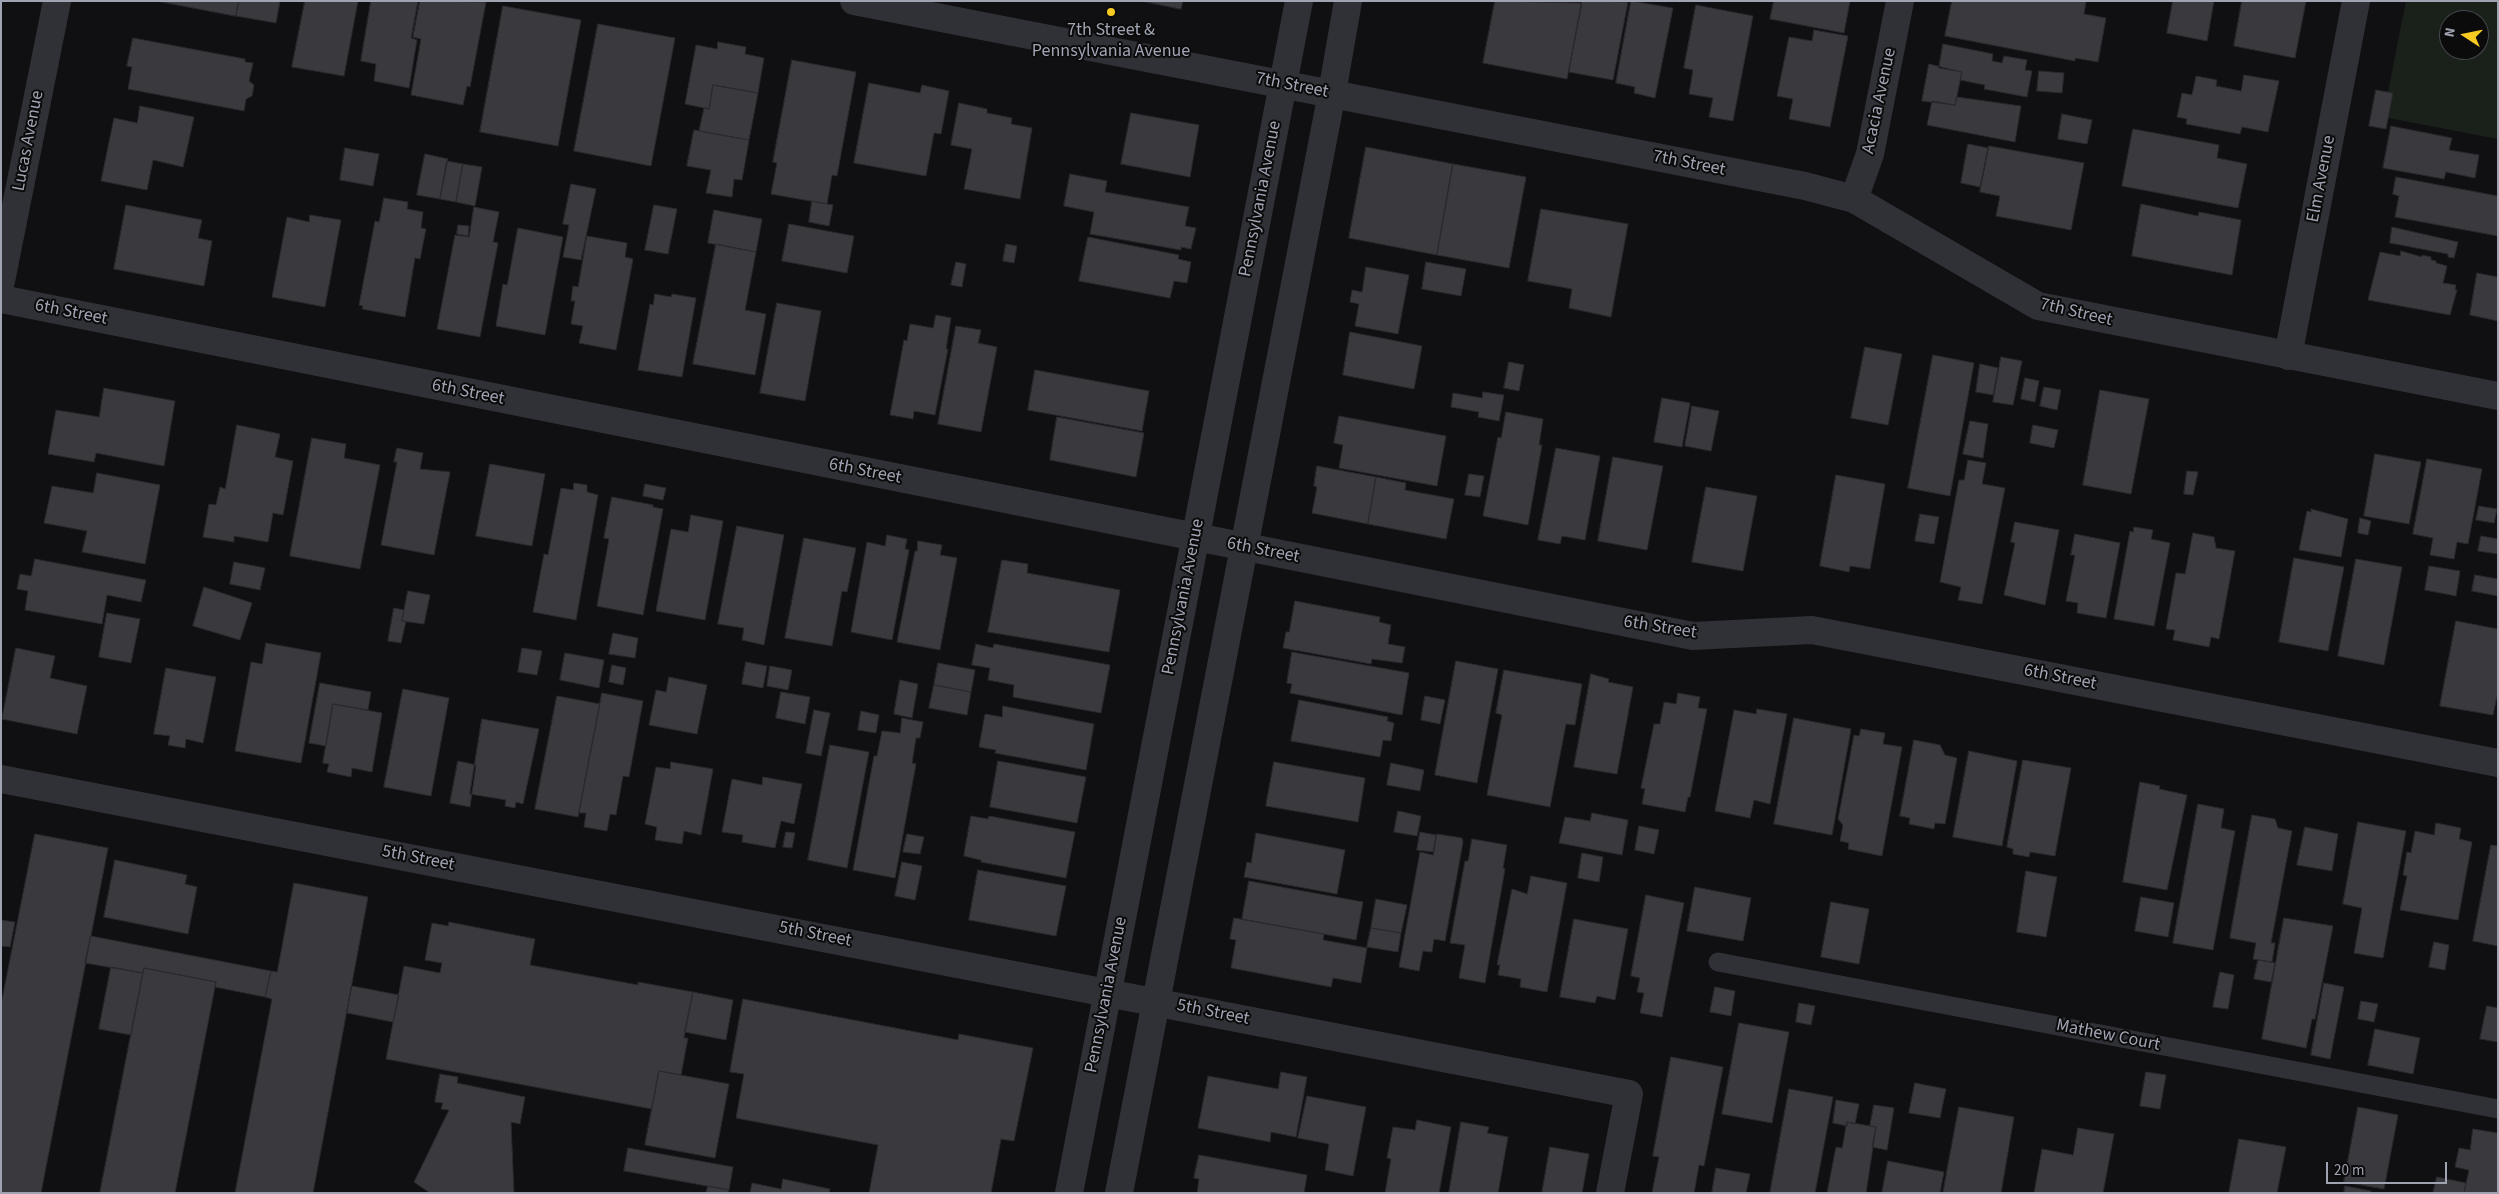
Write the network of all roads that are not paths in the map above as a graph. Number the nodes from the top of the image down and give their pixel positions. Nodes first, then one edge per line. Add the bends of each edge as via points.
1 (57, 1) edge
2 (854, 1) edge
3 (1299, 1) edge
4 (1348, 1) edge
5 (1900, 1) edge
6 (2356, 1) edge
7 (1283, 84) junction
8 (1332, 93) junction
9 (1854, 199) junction
10 (1, 281) edge
11 (1, 299) edge
12 (2288, 356) junction
13 (2498, 396) edge
14 (1195, 538) junction
15 (1243, 548) junction
16 (2498, 763) edge
17 (1, 779) edge
18 (1718, 962) dead end
19 (1108, 992) junction
20 (1156, 1002) junction
21 (2498, 1109) edge
22 (1069, 1193) edge
23 (1119, 1193) edge
24 (1610, 1193) edge

1 - 10 street, Lucas Avenue
2 - 7 street, 7th Street
3 - 7 street, Pennsylvania Avenue
4 - 8 street
5 - 9 street, Acacia Avenue via 1870,154
6 - 12 street, Elm Avenue
7 - 8 street, 7th Street
7 - 14 street, Pennsylvania Avenue
8 - 9 street, 7th Street via 1806,186
8 - 15 street
9 - 12 street, 7th Street via 2038,306
11 - 14 street, 6th Street
12 - 13 street, 7th Street
14 - 15 street, 6th Street
14 - 19 street, Pennsylvania Avenue
15 - 16 street, 6th Street via 1693,636 1812,630
15 - 20 street
17 - 19 street, 5th Street
18 - 21 lane, Mathew Court
19 - 20 street, 5th Street
19 - 22 street, Pennsylvania Avenue
20 - 23 street
20 - 24 street, 5th Street via 1629,1094

